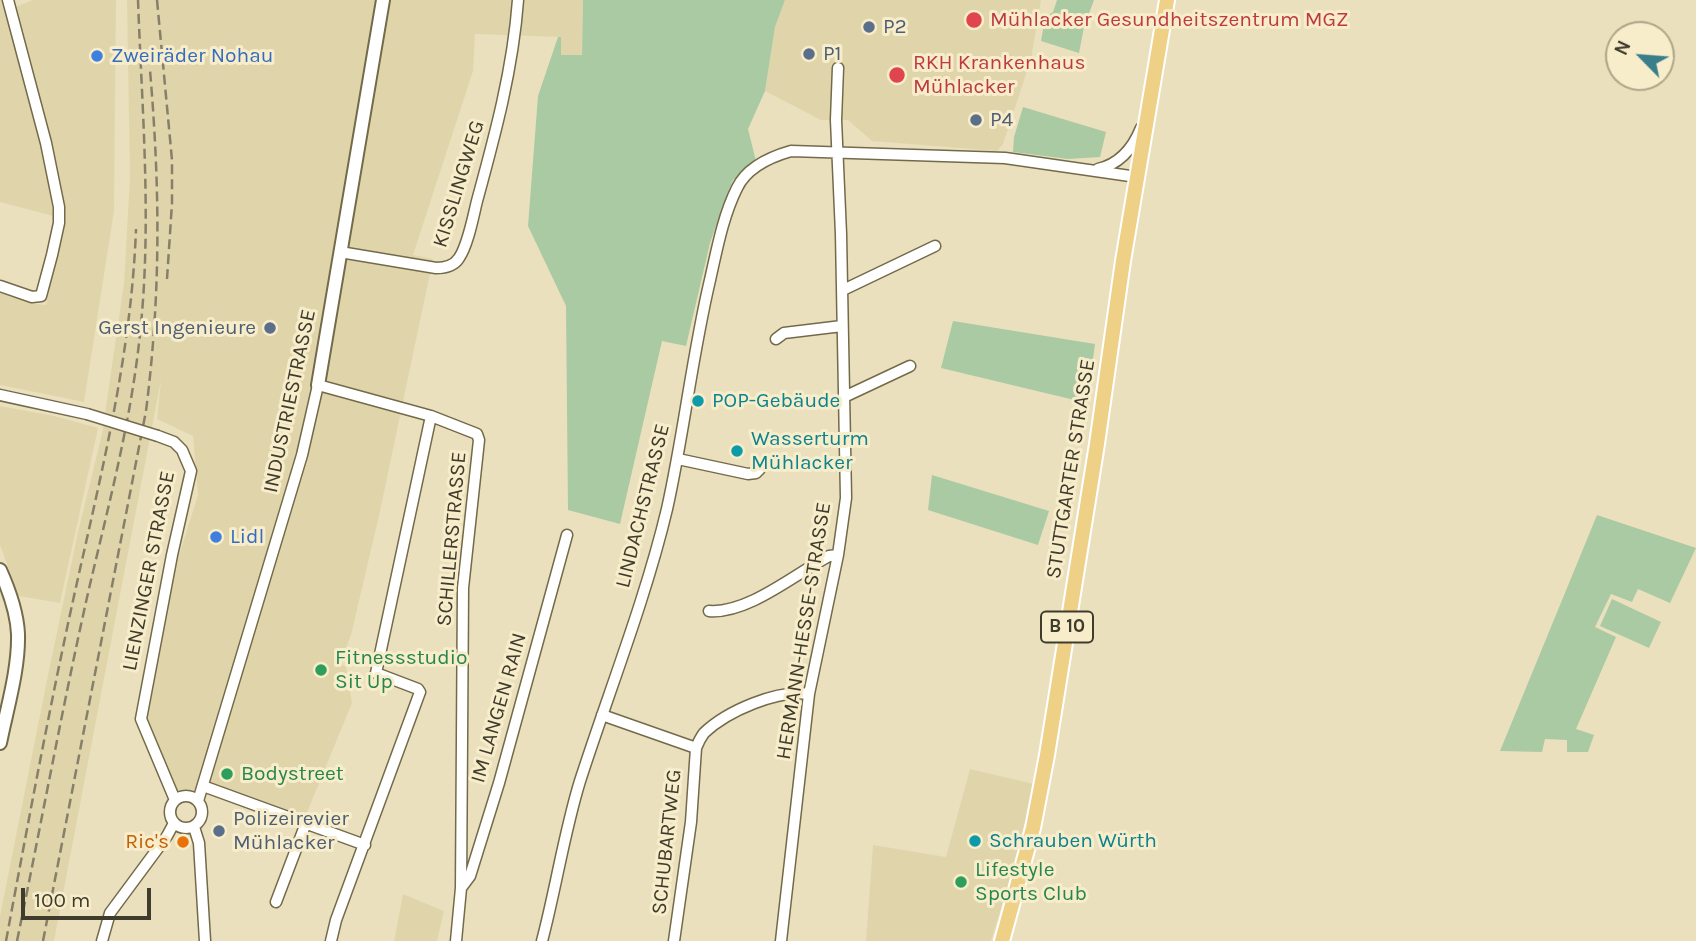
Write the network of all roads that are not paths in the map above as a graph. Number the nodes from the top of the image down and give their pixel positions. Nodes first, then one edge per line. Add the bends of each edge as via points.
1 (9, 0) edge
2 (383, 0) edge
3 (518, 0) edge
4 (1167, 0) edge
5 (838, 68) dead end
6 (1149, 103) junction
7 (836, 120) junction
8 (807, 151) junction
9 (838, 152) junction
10 (863, 153) junction
11 (1091, 170) junction
12 (1137, 177) junction
13 (840, 190) junction
14 (934, 246) dead end
15 (340, 252) junction
16 (0, 286) edge
17 (843, 290) junction
18 (842, 326) junction
19 (776, 338) dead end
20 (909, 366) dead end
21 (318, 385) junction
22 (0, 395) edge
23 (844, 397) junction
24 (431, 416) junction
25 (678, 459) junction
26 (760, 469) dead end
27 (567, 535) dead end
28 (838, 555) junction
29 (0, 570) edge
30 (709, 611) dead end
31 (809, 694) junction
32 (602, 715) junction
33 (0, 743) edge
34 (696, 748) junction
35 (203, 786) junction
36 (175, 800) junction
37 (198, 801) junction
38 (174, 823) junction
39 (306, 823) junction
40 (194, 827) junction
41 (365, 845) junction
42 (461, 888) junction
43 (275, 902) dead end
44 (1003, 937) edge
45 (102, 941) edge
46 (205, 941) edge
47 (331, 941) edge
48 (456, 941) edge
49 (542, 941) edge
50 (674, 941) edge
51 (781, 941) edge

1 - 16 street via 55,182 59,223 41,296
2 - 15 street, INDUSTRIESTRASSE
3 - 15 street, KISSLINGWEG via 501,114 459,258 448,268 436,268
4 - 6 main road, STUTTGARTER STRASSE / B 10
5 - 7 street, HERMANN-HESSE-STRASSE
6 - 11 street via 1125,155 1109,167
6 - 12 main road, STUTTGARTER STRASSE / B 10
7 - 8 street via 830,142
7 - 9 street, HERMANN-HESSE-STRASSE
7 - 10 street via 844,142
8 - 9 street, LINDACHSTRASSE
8 - 13 street via 830,160
8 - 25 street, LINDACHSTRASSE via 778,155 754,167 738,185 717,247 698,331
9 - 10 street
9 - 13 street, HERMANN-HESSE-STRASSE
10 - 11 street via 999,158
10 - 13 street, HERMANN-HESSE-STRASSE via 848,162
11 - 12 street
12 - 44 main road, STUTTGARTER STRASSE / B 10 via 1049,744
13 - 17 street, HERMANN-HESSE-STRASSE
14 - 17 street
15 - 21 street, INDUSTRIESTRASSE
17 - 18 street, HERMANN-HESSE-STRASSE
18 - 19 street
18 - 23 street, HERMANN-HESSE-STRASSE
20 - 23 street
21 - 24 street, SCHILLERSTRASSE
21 - 35 street, INDUSTRIESTRASSE via 302,455
22 - 36 street, LIENZINGER STRASSE, bridge via 87,414 159,436 182,450 191,471 141,719
23 - 28 street, HERMANN-HESSE-STRASSE via 846,498
24 - 41 street via 376,673 420,692
24 - 42 street, SCHILLERSTRASSE via 479,438 463,588
25 - 26 street via 748,474
25 - 32 street, LINDACHSTRASSE via 658,542
27 - 42 street, IM LANGEN RAIN via 499,783 470,876
28 - 30 street via 828,556 741,605
28 - 31 street, HERMANN-HESSE-STRASSE
29 - 33 street via 18,633
31 - 34 street via 796,692 753,704 703,734
31 - 51 street, HERMANN-HESSE-STRASSE
32 - 34 street
32 - 49 street, LINDACHSTRASSE via 579,785
34 - 50 street, SCHUBARTWEG
35 - 37 street, INDUSTRIESTRASSE
35 - 39 street
36 - 37 street via 189,796
36 - 38 street via 170,814
37 - 40 street via 202,815
38 - 40 street via 181,828
38 - 45 street via 110,912
39 - 41 street
39 - 43 street
40 - 46 street
41 - 47 street
42 - 48 street, SCHILLERSTRASSE

